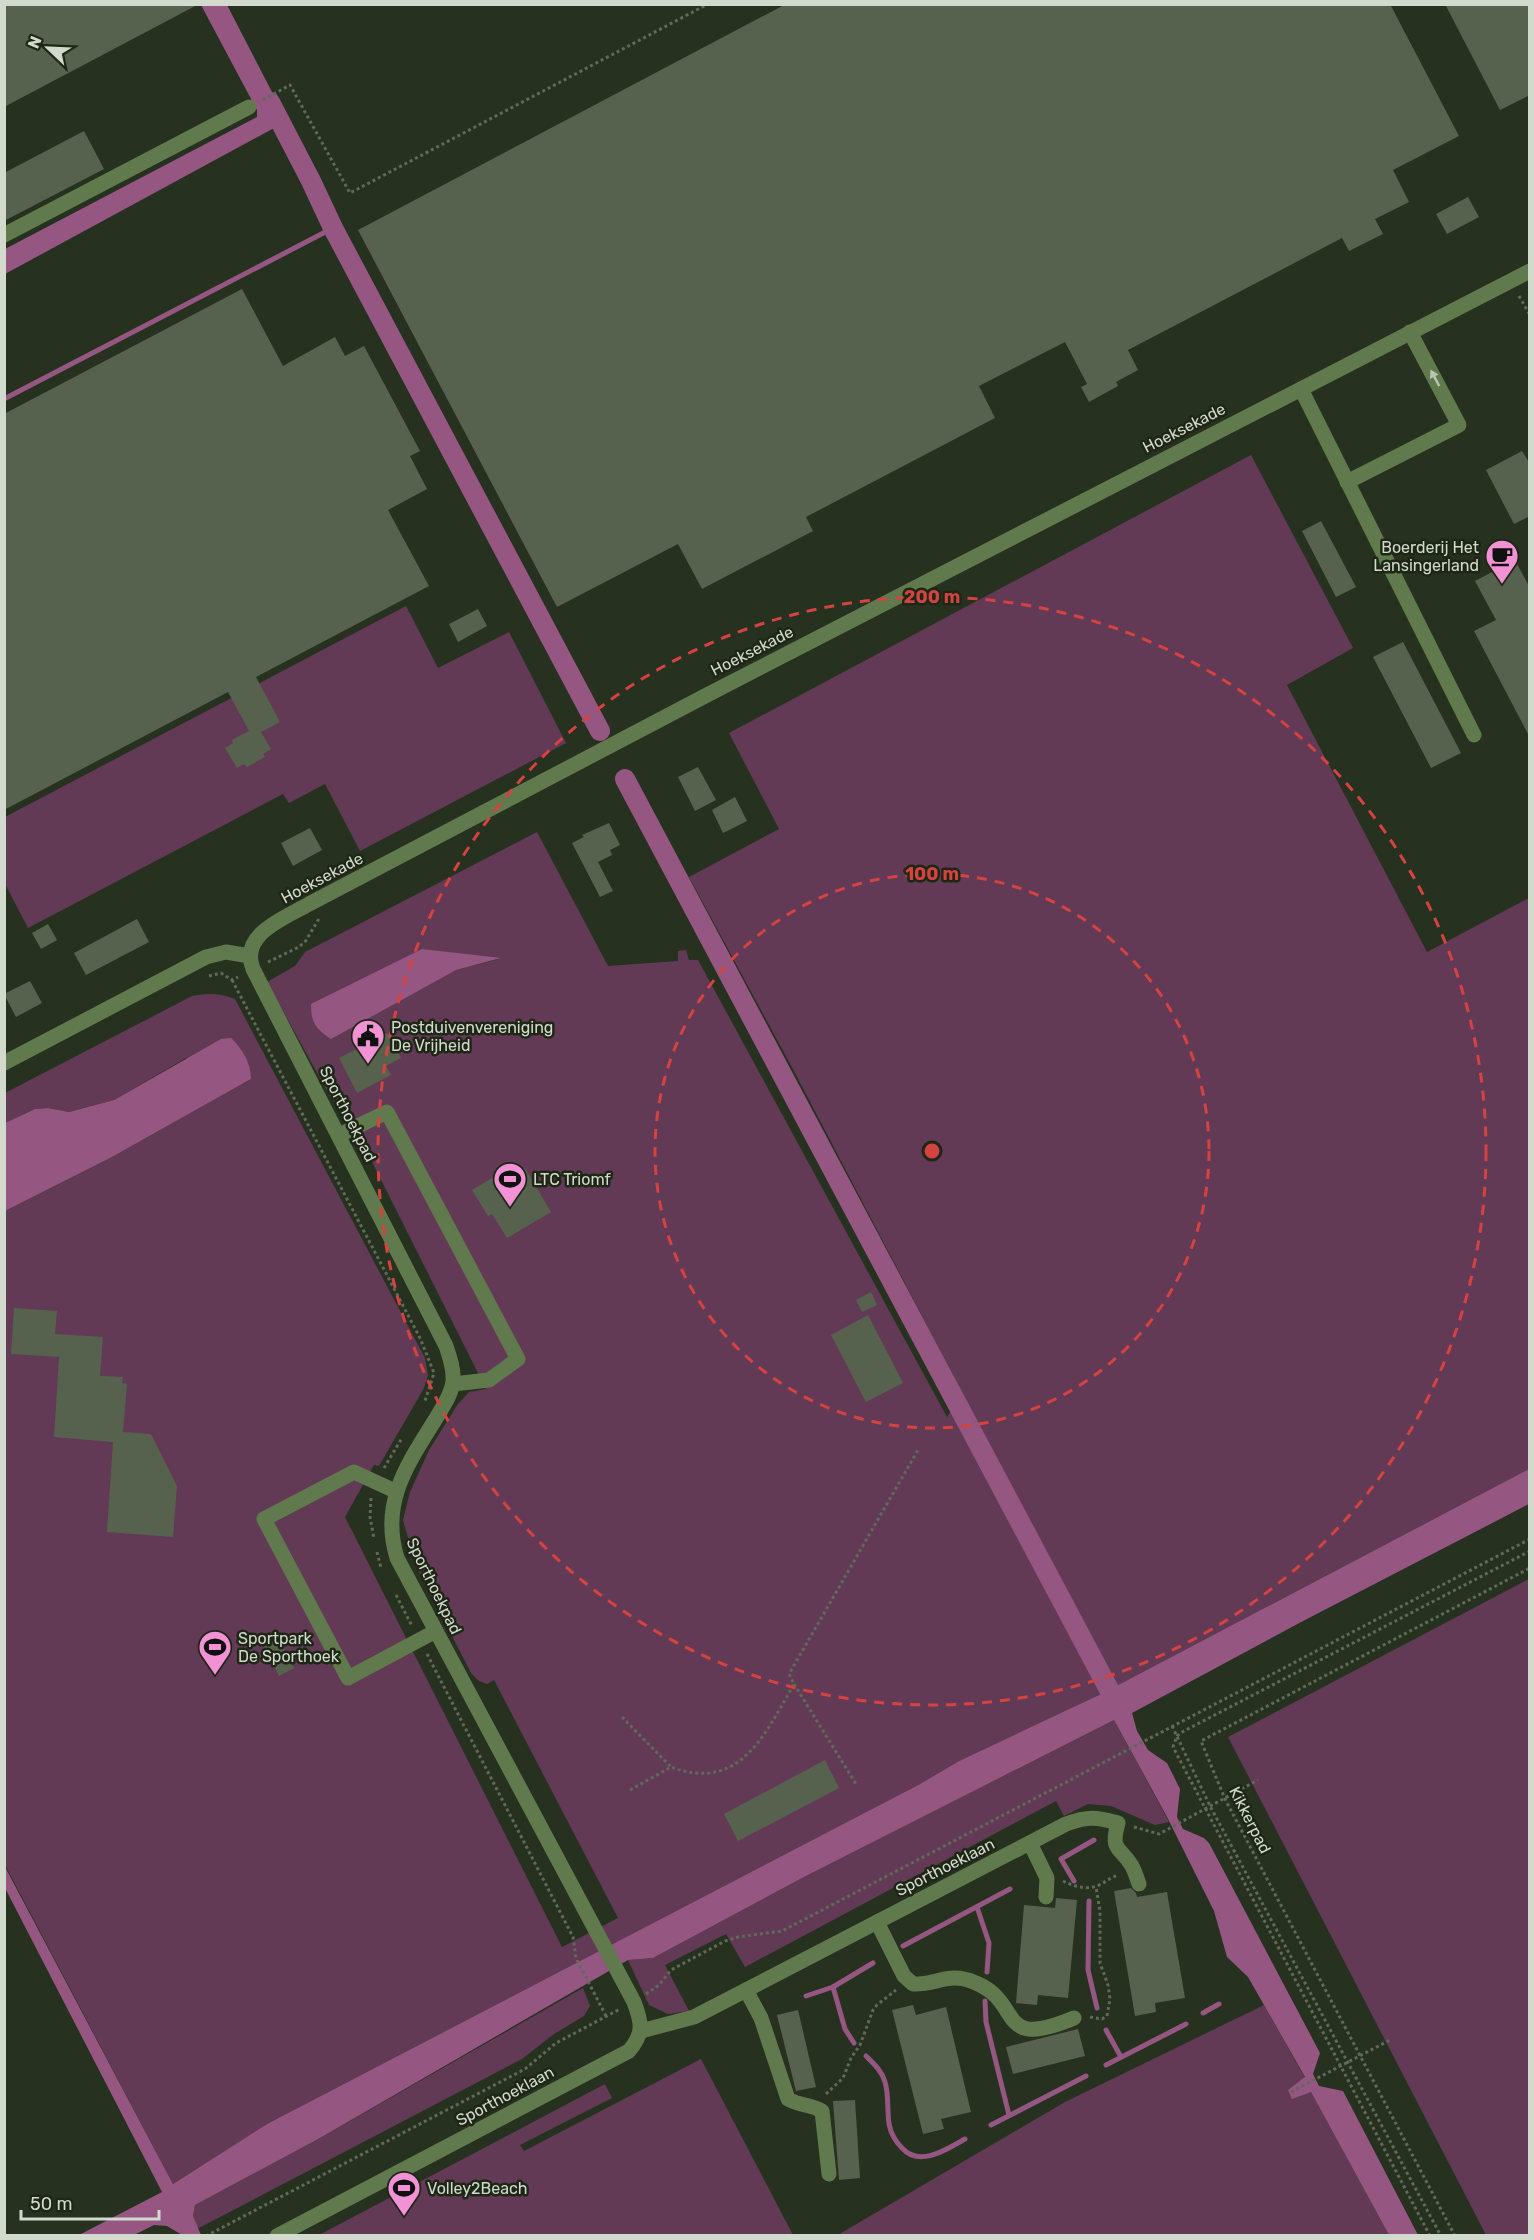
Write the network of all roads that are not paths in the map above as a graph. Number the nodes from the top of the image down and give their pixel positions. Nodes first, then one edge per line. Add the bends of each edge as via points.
1 (249, 107) dead end
2 (4, 235) edge
3 (1530, 271) edge
4 (1410, 332) junction
5 (1301, 389) junction
6 (1347, 482) junction
7 (1474, 735) dead end
8 (251, 963) junction
9 (4, 1063) edge
10 (339, 1136) junction
11 (453, 1384) junction
12 (395, 1491) junction
13 (436, 1631) junction
14 (1030, 1843) junction
15 (1137, 1879) road end
16 (1047, 1897) dead end
17 (877, 1922) junction
18 (746, 1990) junction
19 (1074, 2018) road end
20 (641, 2031) junction
21 (829, 2174) dead end
22 (277, 2235) edge

1 - 2 street
3 - 4 street, Hoeksekade
4 - 5 street, Hoeksekade
6 -> 4 street via 1459,424
5 - 6 street
5 - 8 street, Hoeksekade via 309,904 266,928 258,937
6 - 7 street
8 - 9 street via 226,952 206,957
8 - 10 street, Sporthoekpad
10 - 11 street, Sporthoekpad via 446,1346
10 - 11 street via 387,1112 518,1359 489,1380
11 - 12 street, Sporthoekpad
12 - 13 street, Sporthoekpad via 391,1539
12 - 13 street via 354,1472 264,1519 348,1678
13 - 20 street, Sporthoekpad via 634,2002
14 - 15 street, Sporthoeklaan via 1084,1818 1118,1823 1116,1845
14 - 16 street via 1047,1878
14 - 17 street, Sporthoeklaan
17 - 18 street, Sporthoeklaan
17 - 19 street via 913,1984 942,1978 975,1982 989,1989 1018,2027 1026,2030
18 - 20 street, Sporthoeklaan via 694,2017
18 - 21 street via 761,2018 788,2099 822,2111
20 - 22 street, Sporthoeklaan via 629,2051

